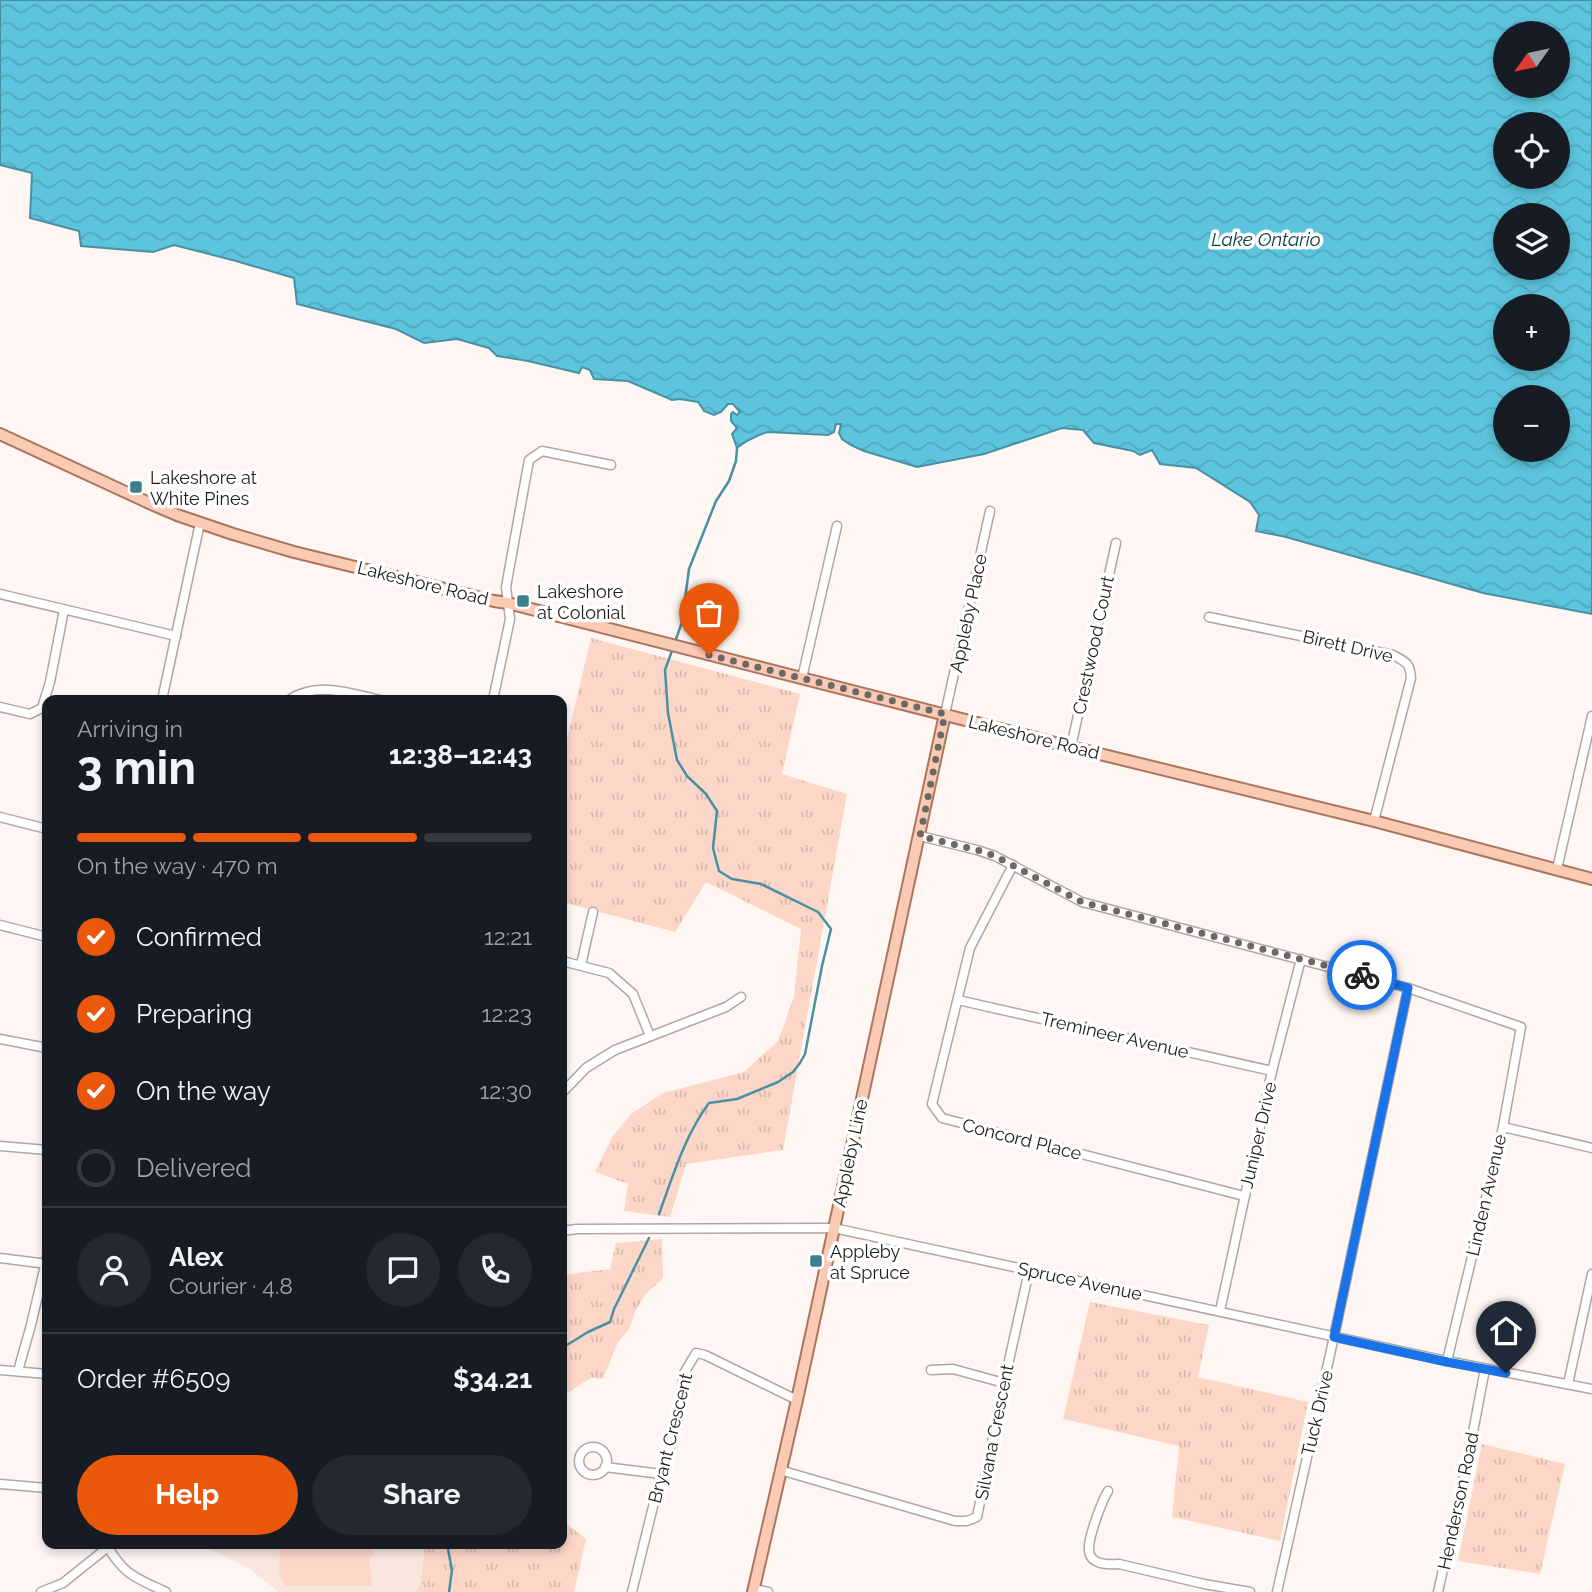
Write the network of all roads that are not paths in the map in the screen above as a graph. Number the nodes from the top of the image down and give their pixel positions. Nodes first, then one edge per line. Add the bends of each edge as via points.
1 (0, 434) edge
2 (611, 465) dead end
3 (990, 511) dead end
4 (200, 523) junction
5 (837, 526) dead end
6 (1116, 542) dead end
7 (0, 594) edge
8 (508, 603) junction
9 (64, 610) junction
10 (1209, 617) dead end
11 (176, 636) junction
12 (802, 677) junction
13 (46, 695) edge
14 (163, 695) edge
15 (296, 695) edge
16 (359, 695) edge
17 (494, 695) edge
18 (0, 707) edge
19 (42, 708) edge
20 (945, 714) junction
21 (1592, 716) edge
22 (1071, 747) junction
23 (0, 817) edge
24 (1374, 821) junction
25 (42, 828) edge
26 (920, 836) junction
27 (1013, 865) junction
28 (1557, 869) junction
29 (1592, 879) edge
30 (593, 912) dead end
31 (0, 925) edge
32 (42, 936) edge
33 (1301, 959) junction
34 (567, 962) edge
35 (581, 965) junction
36 (1408, 988) junction
37 (741, 997) dead end
38 (958, 1000) junction
39 (650, 1036) junction
40 (0, 1039) edge
41 (42, 1047) edge
42 (1272, 1071) junction
43 (567, 1088) edge
44 (1503, 1127) junction
45 (0, 1146) edge
46 (1592, 1148) edge
47 (42, 1150) edge
48 (1244, 1196) junction
49 (834, 1228) junction
50 (567, 1230) edge
51 (0, 1258) edge
52 (42, 1262) edge
53 (1029, 1271) junction
54 (1592, 1274) edge
55 (42, 1282) edge
56 (1220, 1311) junction
57 (1334, 1337) junction
58 (1447, 1362) junction
59 (1485, 1369) junction
60 (0, 1370) edge
61 (932, 1370) dead end
62 (18, 1371) junction
63 (42, 1373) edge
64 (1004, 1383) junction
65 (1568, 1384) junction
66 (1592, 1389) edge
67 (797, 1400) junction
68 (606, 1467) dead end
69 (780, 1470) junction
70 (662, 1474) junction
71 (0, 1484) edge
72 (42, 1488) edge
73 (1108, 1491) dead end
74 (102, 1549) edge
75 (109, 1549) edge
76 (754, 1590) edge
77 (41, 1592) edge
78 (166, 1592) edge
79 (632, 1592) edge
80 (768, 1592) edge
81 (1250, 1592) edge
82 (1277, 1592) edge
83 (1438, 1592) edge

1 - 4 main road, Lakeshore Road
2 - 8 street via 542,451 529,460 506,587
3 - 20 street, Appleby Place
4 - 8 main road, Lakeshore Road via 284,549
4 - 11 street
5 - 12 street
6 - 22 street, Crestwood Court
7 - 9 street
8 - 12 main road, Lakeshore Road
8 - 17 street via 510,620
9 - 11 street
9 - 13 street
10 - 24 street, Birett Drive via 1394,654 1406,662 1411,678
11 - 14 street
12 - 20 main road, Lakeshore Road
15 - 16 street via 333,689
18 - 19 street via 30,715
20 - 22 main road, Lakeshore Road
20 - 26 main road, Appleby Line
21 - 28 street
22 - 24 main road, Lakeshore Road
23 - 25 street
24 - 28 main road, Lakeshore Road
26 - 27 street via 986,852
26 - 49 main road, Appleby Line
27 - 33 street via 1082,902
27 - 38 street, Concord Place via 970,948
28 - 29 main road, Lakeshore Road
30 - 35 street
31 - 32 street
33 - 36 street
33 - 42 street, Juniper Drive
34 - 35 street
35 - 39 street via 609,973 633,994
36 - 44 street, Linden Avenue via 1521,1027
36 - 57 street, Tuck Drive
37 - 39 street
38 - 42 street, Tremineer Avenue
38 - 48 street, Concord Place via 932,1104 942,1118
39 - 43 street via 586,1068
40 - 41 street
42 - 48 street, Juniper Drive
44 - 46 street
44 - 58 street, Linden Avenue
45 - 47 street
48 - 56 street, Juniper Drive
49 - 50 street, Spruce Avenue
49 - 53 street, Spruce Avenue
49 - 67 main road, Appleby Line
51 - 52 street
53 - 56 street, Spruce Avenue
53 - 64 street, Silvana Crescent
54 - 65 street
55 - 62 street
56 - 57 street, Spruce Avenue
57 - 58 street, Spruce Avenue
57 - 82 street, Tuck Drive
58 - 59 street, Spruce Avenue
59 - 65 street, Spruce Avenue
59 - 83 street, Henderson Road
60 - 62 street
61 - 64 street via 953,1369
62 - 63 street
64 - 69 street, Silvana Crescent via 977,1517 967,1521
65 - 66 street, Spruce Avenue
67 - 69 main road, Appleby Line
67 - 70 street, Bryant Crescent via 696,1353 683,1375 680,1415
68 - 70 street
69 - 76 main road, Appleby Line
70 - 79 street, Bryant Crescent
71 - 72 street
73 - 81 street via 1088,1541 1094,1560
74 - 77 street via 63,1583
75 - 78 street via 130,1575
76 - 80 street

